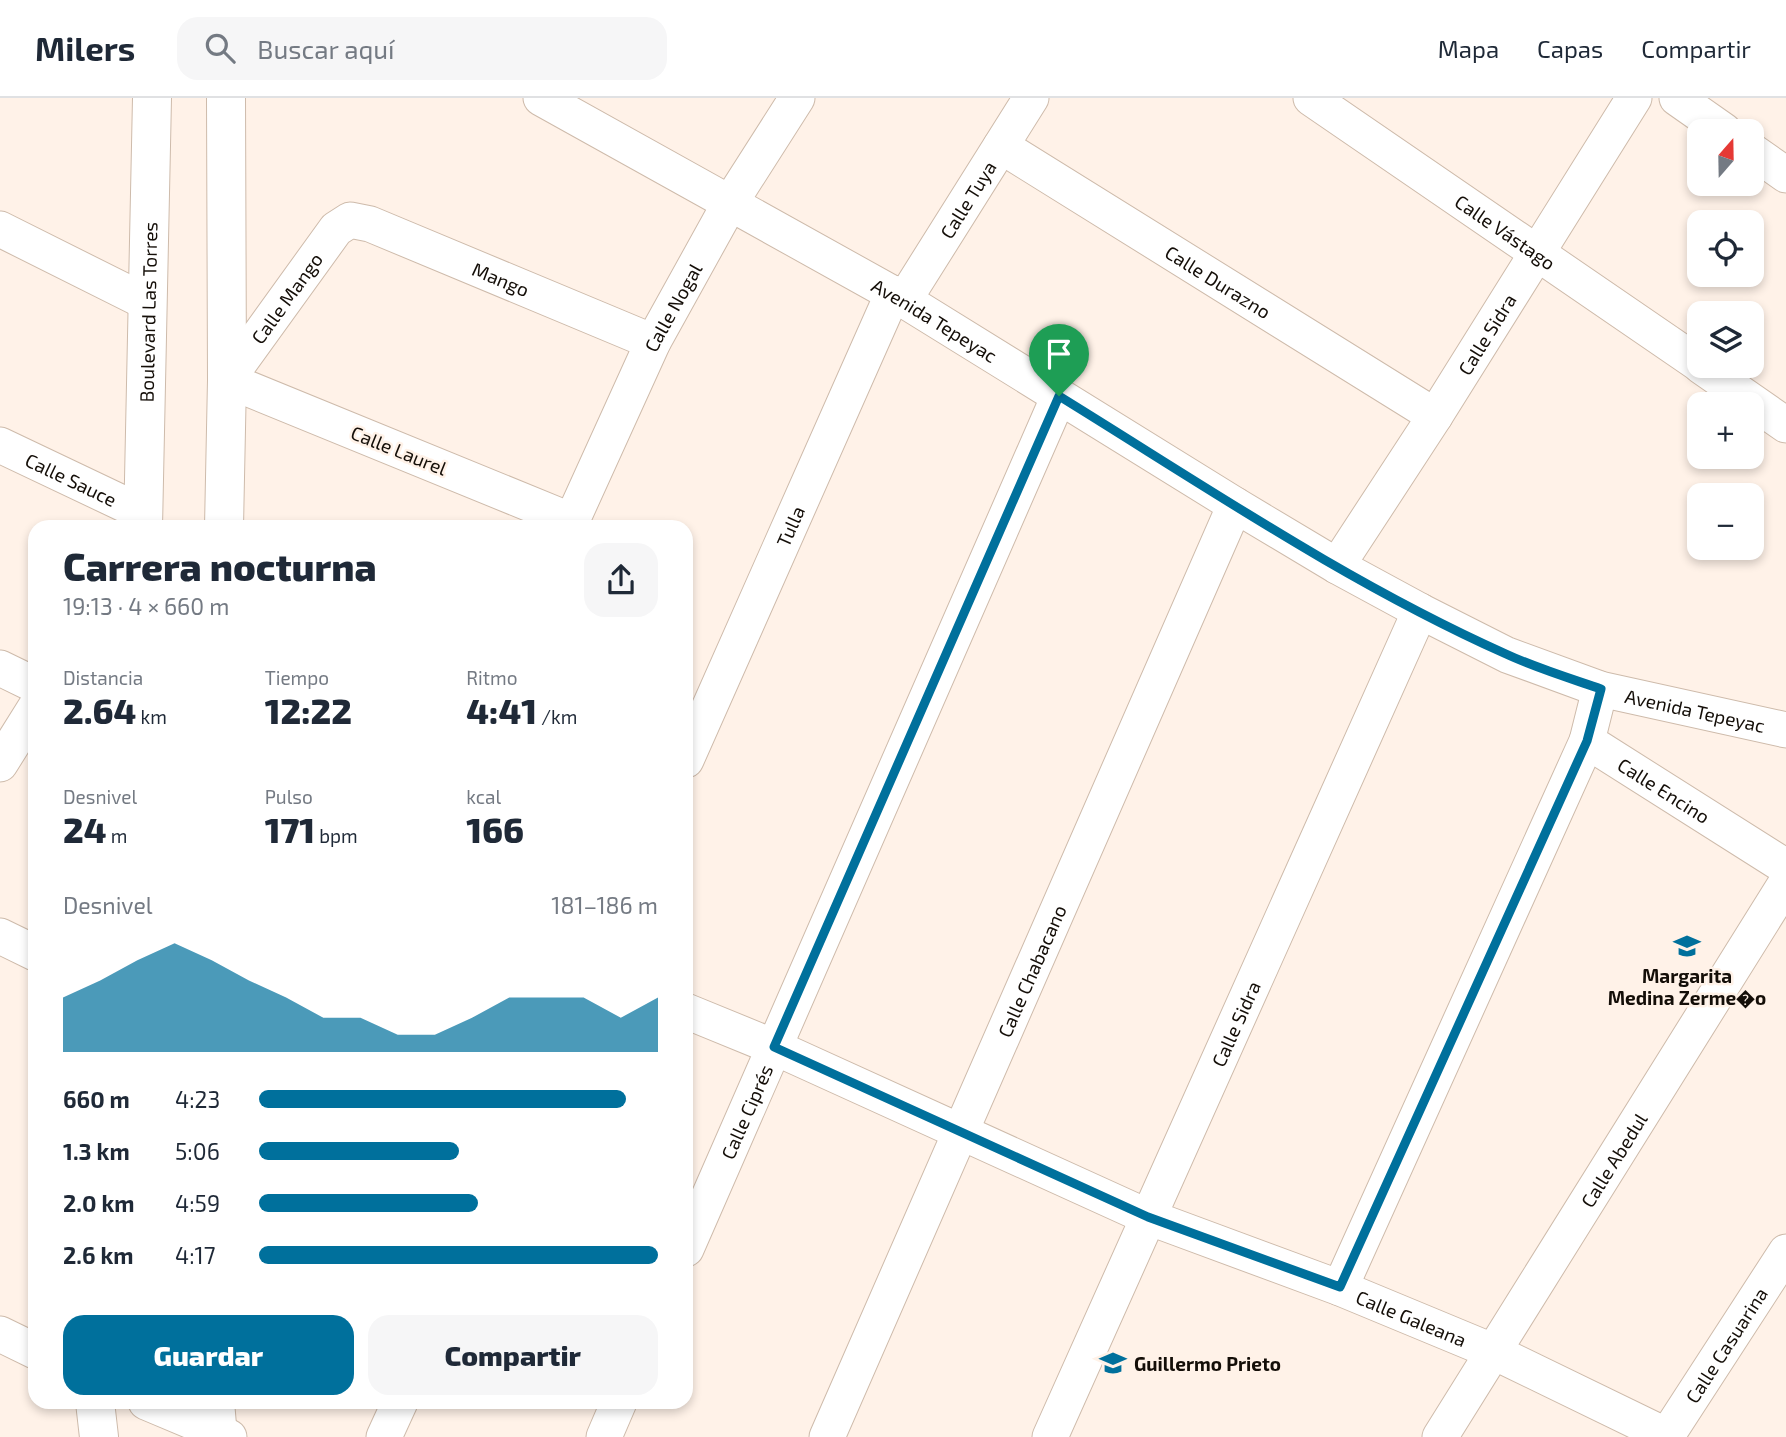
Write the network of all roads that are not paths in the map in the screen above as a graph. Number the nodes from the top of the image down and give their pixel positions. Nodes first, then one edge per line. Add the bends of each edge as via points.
1 (226, 98) edge
2 (797, 98) edge
3 (1031, 98) edge
4 (1311, 98) edge
5 (1634, 98) edge
6 (1677, 98) edge
7 (147, 101) edge
8 (555, 101) edge
9 (1707, 119) edge
10 (1001, 146) junction
11 (1764, 159) edge
12 (1786, 175) edge
13 (730, 203) junction
14 (350, 220) joint
15 (0, 229) edge
16 (1537, 252) junction
17 (899, 297) junction
18 (148, 303) junction
19 (653, 342) junction
20 (1687, 356) edge
21 (1719, 378) edge
22 (227, 380) junction
23 (1059, 396) junction
24 (1435, 416) junction
25 (1786, 425) edge
26 (0, 445) edge
27 (1235, 505) junction
28 (143, 520) edge
29 (224, 520) edge
30 (561, 520) edge
31 (573, 520) edge
32 (1337, 566) junction
33 (1420, 611) junction
34 (0, 668) edge
35 (28, 682) edge
36 (1601, 689) junction
37 (28, 719) edge
38 (1786, 730) edge
39 (1587, 741) junction
40 (693, 745) edge
41 (0, 764) edge
42 (1786, 867) edge
43 (1786, 883) edge
44 (0, 936) edge
45 (28, 950) edge
46 (693, 1015) edge
47 (774, 1047) junction
48 (961, 1132) junction
49 (1148, 1217) junction
50 (693, 1234) edge
51 (1786, 1252) edge
52 (1340, 1287) junction
53 (0, 1334) edge
54 (28, 1348) edge
55 (1492, 1351) junction
56 (96, 1409) edge
57 (167, 1409) edge
58 (397, 1409) edge
59 (616, 1409) edge
60 (220, 1427) edge
61 (99, 1437) edge
62 (384, 1437) edge
63 (604, 1437) edge
64 (827, 1437) edge
65 (1050, 1437) edge
66 (1440, 1437) edge
67 (1666, 1437) edge

1 - 22 main road
2 - 13 street, Calle Nogal
3 - 10 street, Calle Tuya
4 - 16 street, Calle Vástago
5 - 16 street, Calle Sidra
6 - 9 street
7 - 18 main road, Boulevard Las Torres
8 - 13 street, Avenida Tepeyac
10 - 17 street, Calle Tuya
10 - 24 street, Calle Durazno
11 - 12 street
13 - 17 street, Avenida Tepeyac
13 - 19 street, Calle Nogal
14 - 19 street, Mango via 370,224
14 - 22 street, Calle Mango via 336,229
15 - 18 street
16 - 20 street, Calle Vástago
16 - 24 street, Calle Sidra
17 - 23 street, Avenida Tepeyac
17 - 40 street, Tulla
18 - 28 main road, Boulevard Las Torres
19 - 31 street, Calle Nogal
21 - 25 street, Calle Vástago
22 - 29 main road
22 - 30 street, Calle Laurel
23 - 27 street, Avenida Tepeyac
23 - 47 street, Calle Ciprés
24 - 32 street, Calle Sidra
26 - 28 street, Calle Sauce
27 - 32 street, Avenida Tepeyac
27 - 48 street, Calle Chabacano
32 - 33 street, Avenida Tepeyac
33 - 36 street, Avenida Tepeyac via 1507,655
33 - 49 street, Calle Sidra
34 - 35 street
36 - 38 street, Avenida Tepeyac
36 - 39 street
37 - 41 street
39 - 42 street, Calle Encino
39 - 52 street
43 - 55 street, Calle Abedul
44 - 45 street
46 - 47 street, Calle Galeana
47 - 48 street, Calle Galeana
47 - 50 street, Calle Ciprés
48 - 49 street, Calle Galeana
48 - 64 street, Calle Chabacano
49 - 52 street, Calle Galeana
49 - 65 street, Calle Sidra
51 - 67 street, Calle Casuarina
52 - 55 street, Calle Galeana
53 - 54 street
55 - 66 street, Calle Abedul
55 - 67 street, Calle Galeana
56 - 61 main road
57 - 60 street
58 - 62 street
59 - 63 street

